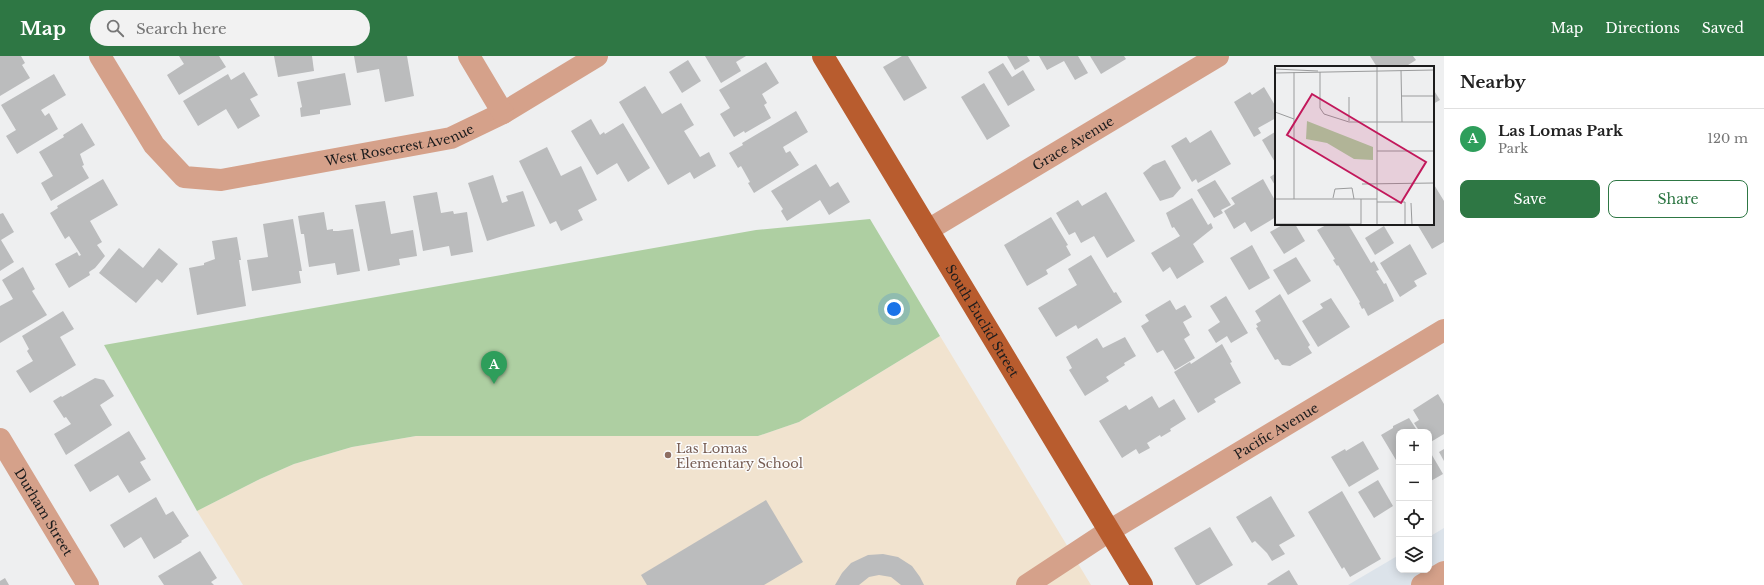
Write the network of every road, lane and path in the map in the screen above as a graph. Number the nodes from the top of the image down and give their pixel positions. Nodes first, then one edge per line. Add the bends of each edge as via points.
1 (100, 56) edge
2 (469, 56) edge
3 (597, 56) edge
4 (823, 56) edge
5 (1218, 56) edge
6 (503, 113) junction
7 (928, 230) junction
8 (1444, 330) edge
9 (0, 439) edge
10 (1108, 531) junction
11 (1444, 572) edge
12 (88, 585) edge
13 (1027, 585) edge
14 (1142, 585) edge
15 (1422, 585) edge

1 - 6 street, West Rosecrest Avenue via 154,146 184,177 221,180 451,138
2 - 6 street
3 - 6 street, West Rosecrest Avenue
4 - 7 main road, South Euclid Street
5 - 7 street, Grace Avenue
7 - 10 main road, South Euclid Street
8 - 10 street, Pacific Avenue
9 - 12 street, Durham Street
10 - 13 street, Pacific Avenue
10 - 14 main road, South Euclid Street
11 - 15 street

